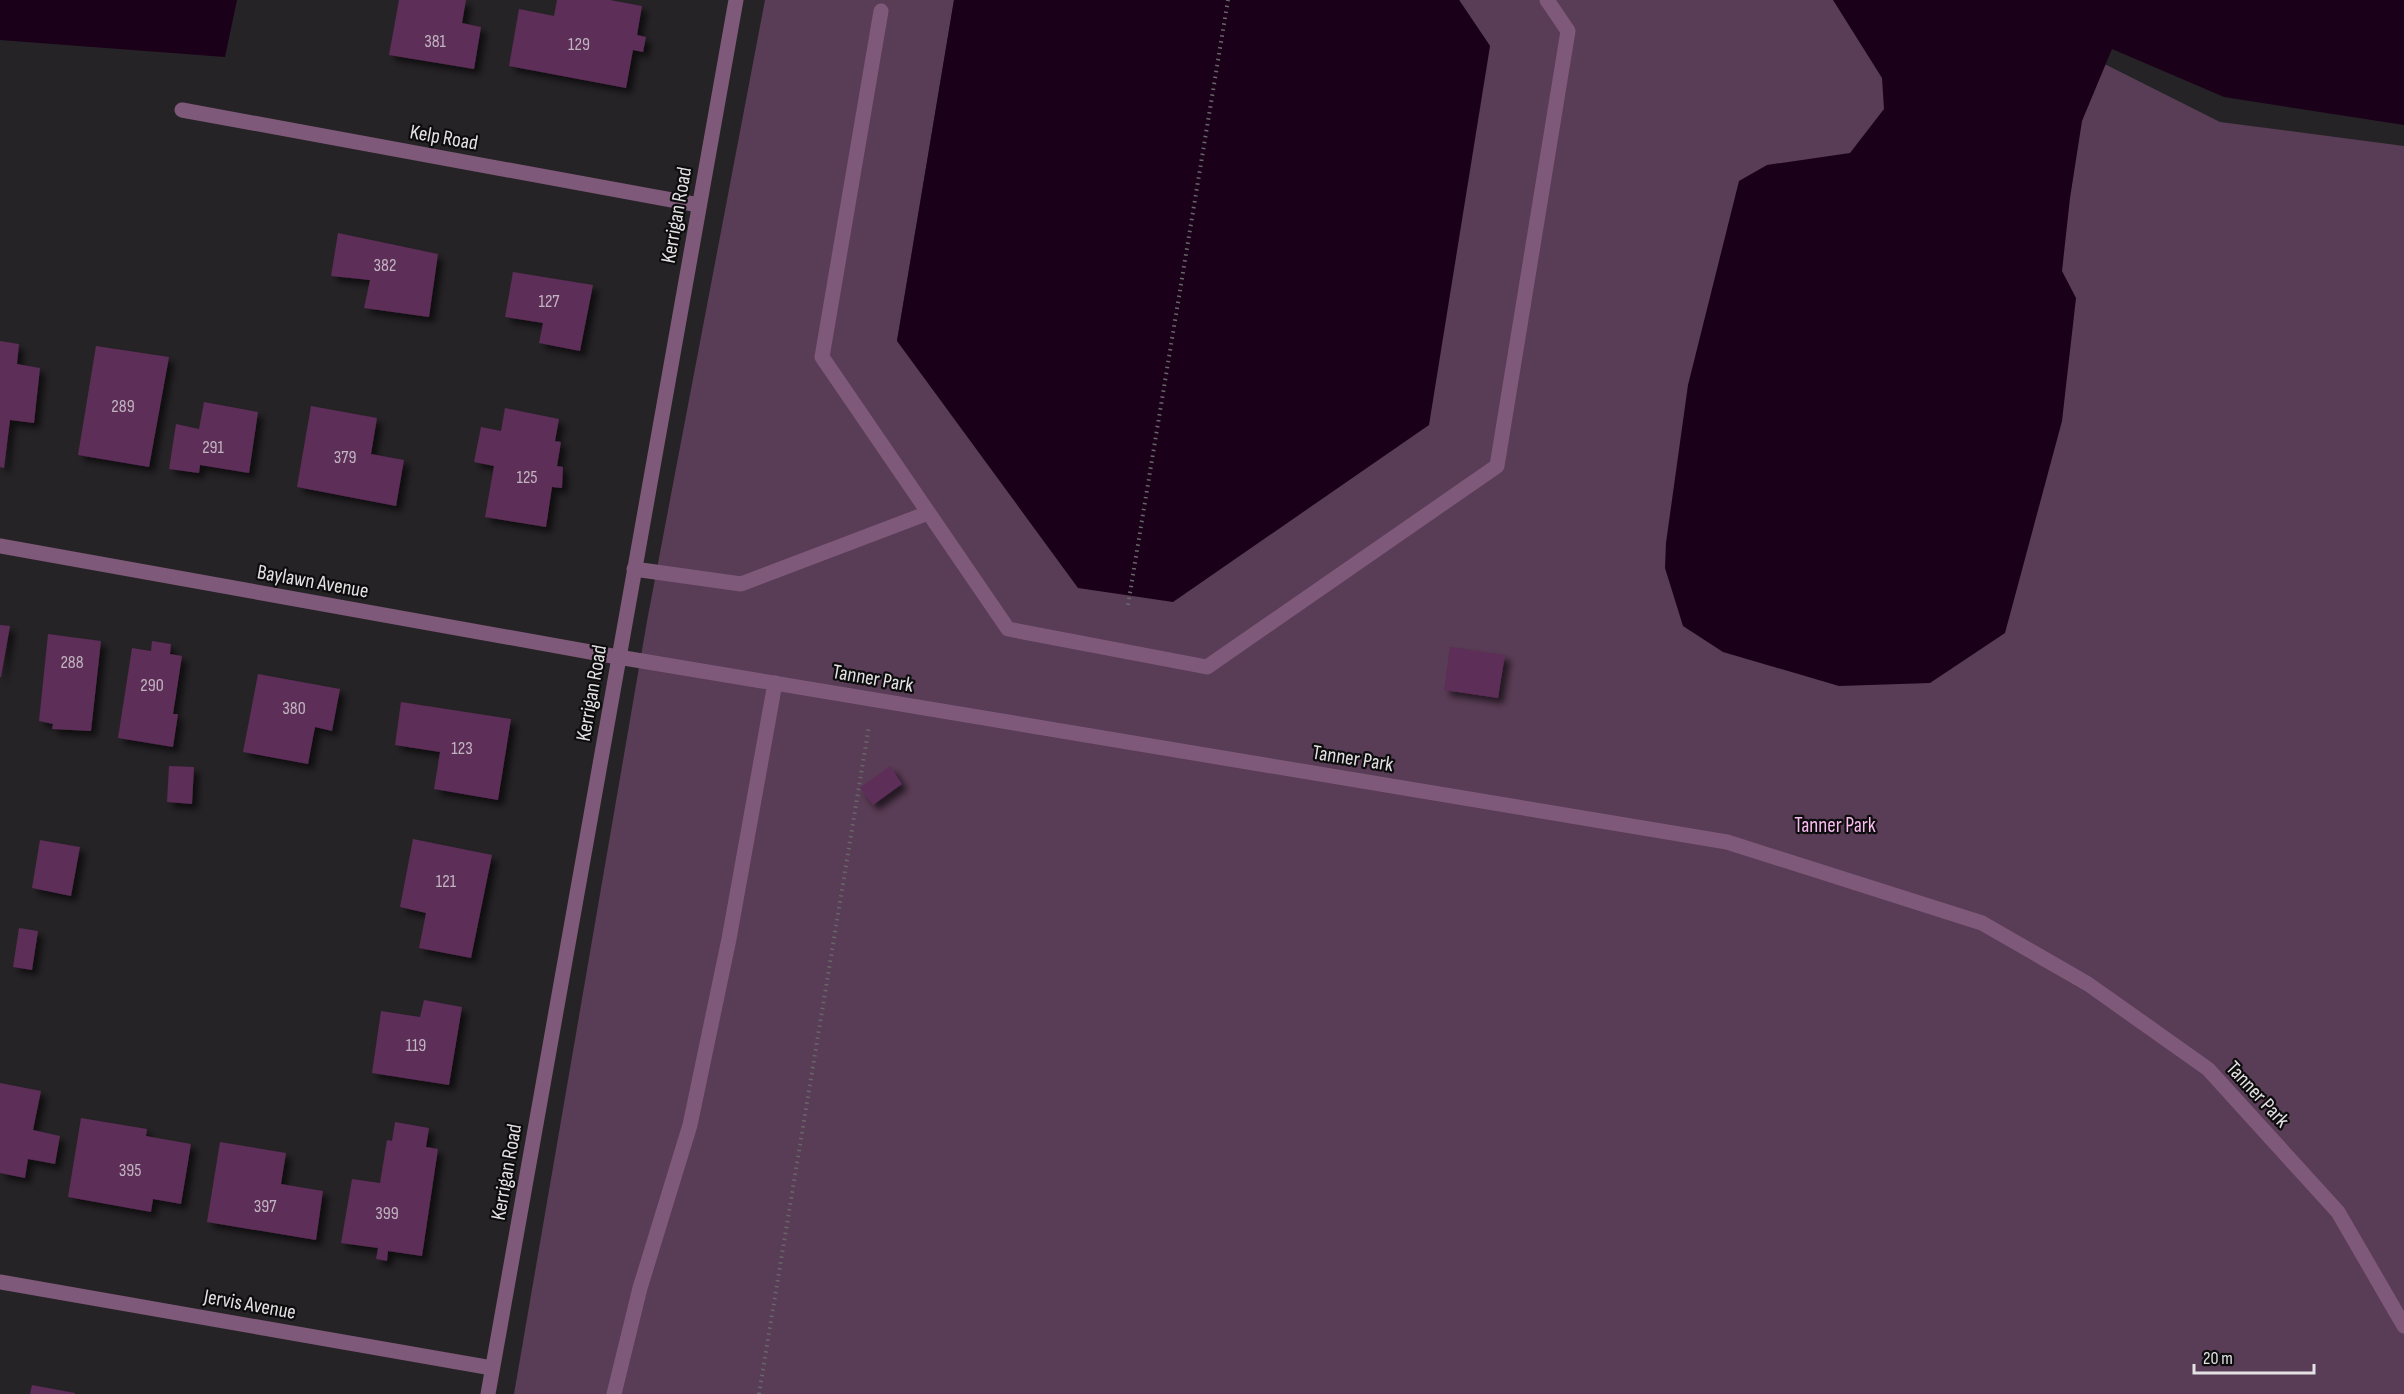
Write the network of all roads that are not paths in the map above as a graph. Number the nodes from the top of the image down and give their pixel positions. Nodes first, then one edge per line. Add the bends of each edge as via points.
1 (736, 0) edge
2 (1547, 0) edge
3 (881, 11) dead end
4 (182, 110) dead end
5 (699, 205) junction
6 (928, 513) junction
7 (0, 546) edge
8 (634, 569) junction
9 (618, 657) junction
10 (776, 683) junction
11 (0, 1282) edge
12 (2404, 1326) edge
13 (492, 1368) junction
14 (488, 1394) edge
15 (614, 1394) edge

1 - 5 street, Kerrigan Road
2 - 6 street via 1568,31 1497,466 1208,667 1008,629
3 - 6 street via 822,357
4 - 5 street, Kelp Road
5 - 8 street, Kerrigan Road
6 - 8 street via 741,584
7 - 9 street, Baylawn Avenue
8 - 9 street, Kerrigan Road
9 - 10 street, Tanner Park
9 - 13 street, Kerrigan Road
10 - 12 street, Tanner Park via 1727,842 1982,923 2088,984 2208,1070 2338,1212
10 - 15 street via 690,1125 640,1288
11 - 13 street, Jervis Avenue
13 - 14 street, Kerrigan Road

